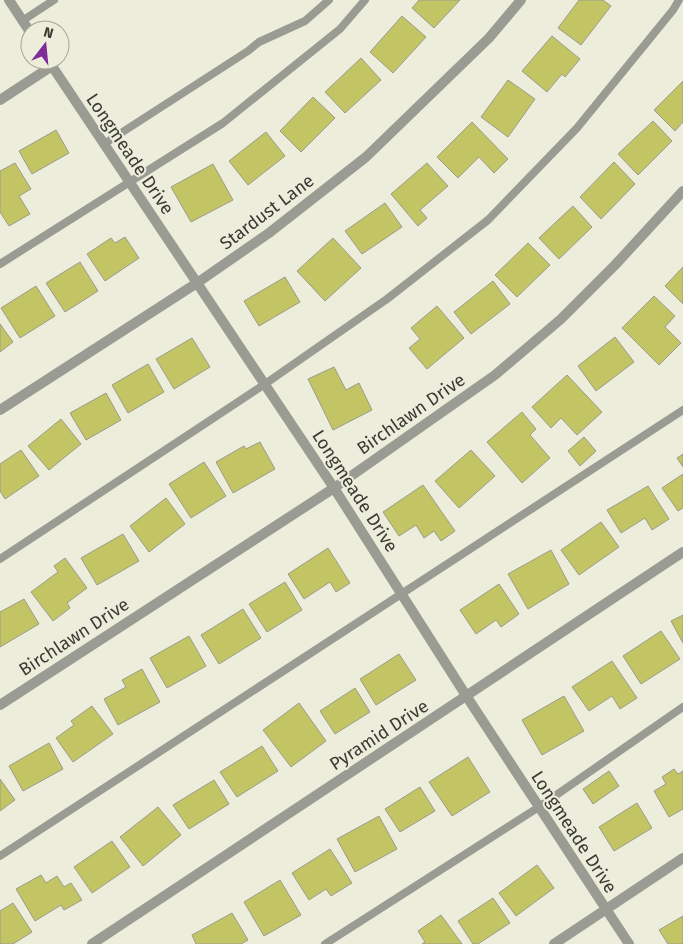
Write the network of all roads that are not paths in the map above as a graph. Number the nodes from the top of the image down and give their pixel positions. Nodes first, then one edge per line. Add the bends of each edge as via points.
1 (9, 0) edge
2 (54, 0) edge
3 (329, 0) edge
4 (365, 0) edge
5 (521, 0) edge
6 (679, 0) edge
7 (22, 20) joint
8 (41, 70) edge
9 (55, 70) edge
10 (0, 100) edge
11 (104, 144) junction
12 (129, 182) junction
13 (683, 191) edge
14 (0, 264) edge
15 (197, 283) junction
16 (265, 384) junction
17 (0, 410) edge
18 (683, 410) edge
19 (334, 488) junction
20 (683, 552) edge
21 (0, 559) edge
22 (402, 593) junction
23 (467, 697) junction
24 (0, 705) edge
25 (683, 707) edge
26 (539, 807) junction
27 (0, 856) edge
28 (683, 858) edge
29 (606, 910) junction
30 (92, 944) edge
31 (324, 944) edge
32 (554, 944) edge
33 (629, 944) edge

1 - 7 street
2 - 7 lane
3 - 11 lane via 305,20 259,42
4 - 12 lane via 340,28 223,123
5 - 15 street, Stardust Lane via 489,38 366,157 269,233
6 - 16 lane via 577,128 488,220 387,299
8 - 10 street
9 - 11 street, Longmeade Drive
11 - 12 street, Longmeade Drive
12 - 14 lane
12 - 15 street, Longmeade Drive
13 - 19 street, Birchlawn Drive via 560,319 495,375
15 - 16 street, Longmeade Drive
15 - 17 street, Stardust Lane
16 - 19 street, Longmeade Drive
16 - 21 lane
18 - 22 lane
19 - 22 street, Longmeade Drive
19 - 24 street, Birchlawn Drive
20 - 23 street, Pyramid Drive
22 - 23 street, Longmeade Drive
22 - 27 lane
23 - 26 street, Longmeade Drive
23 - 30 street, Pyramid Drive
25 - 26 lane
26 - 29 street, Longmeade Drive
26 - 31 lane
28 - 29 street
29 - 32 street
29 - 33 street, Longmeade Drive

